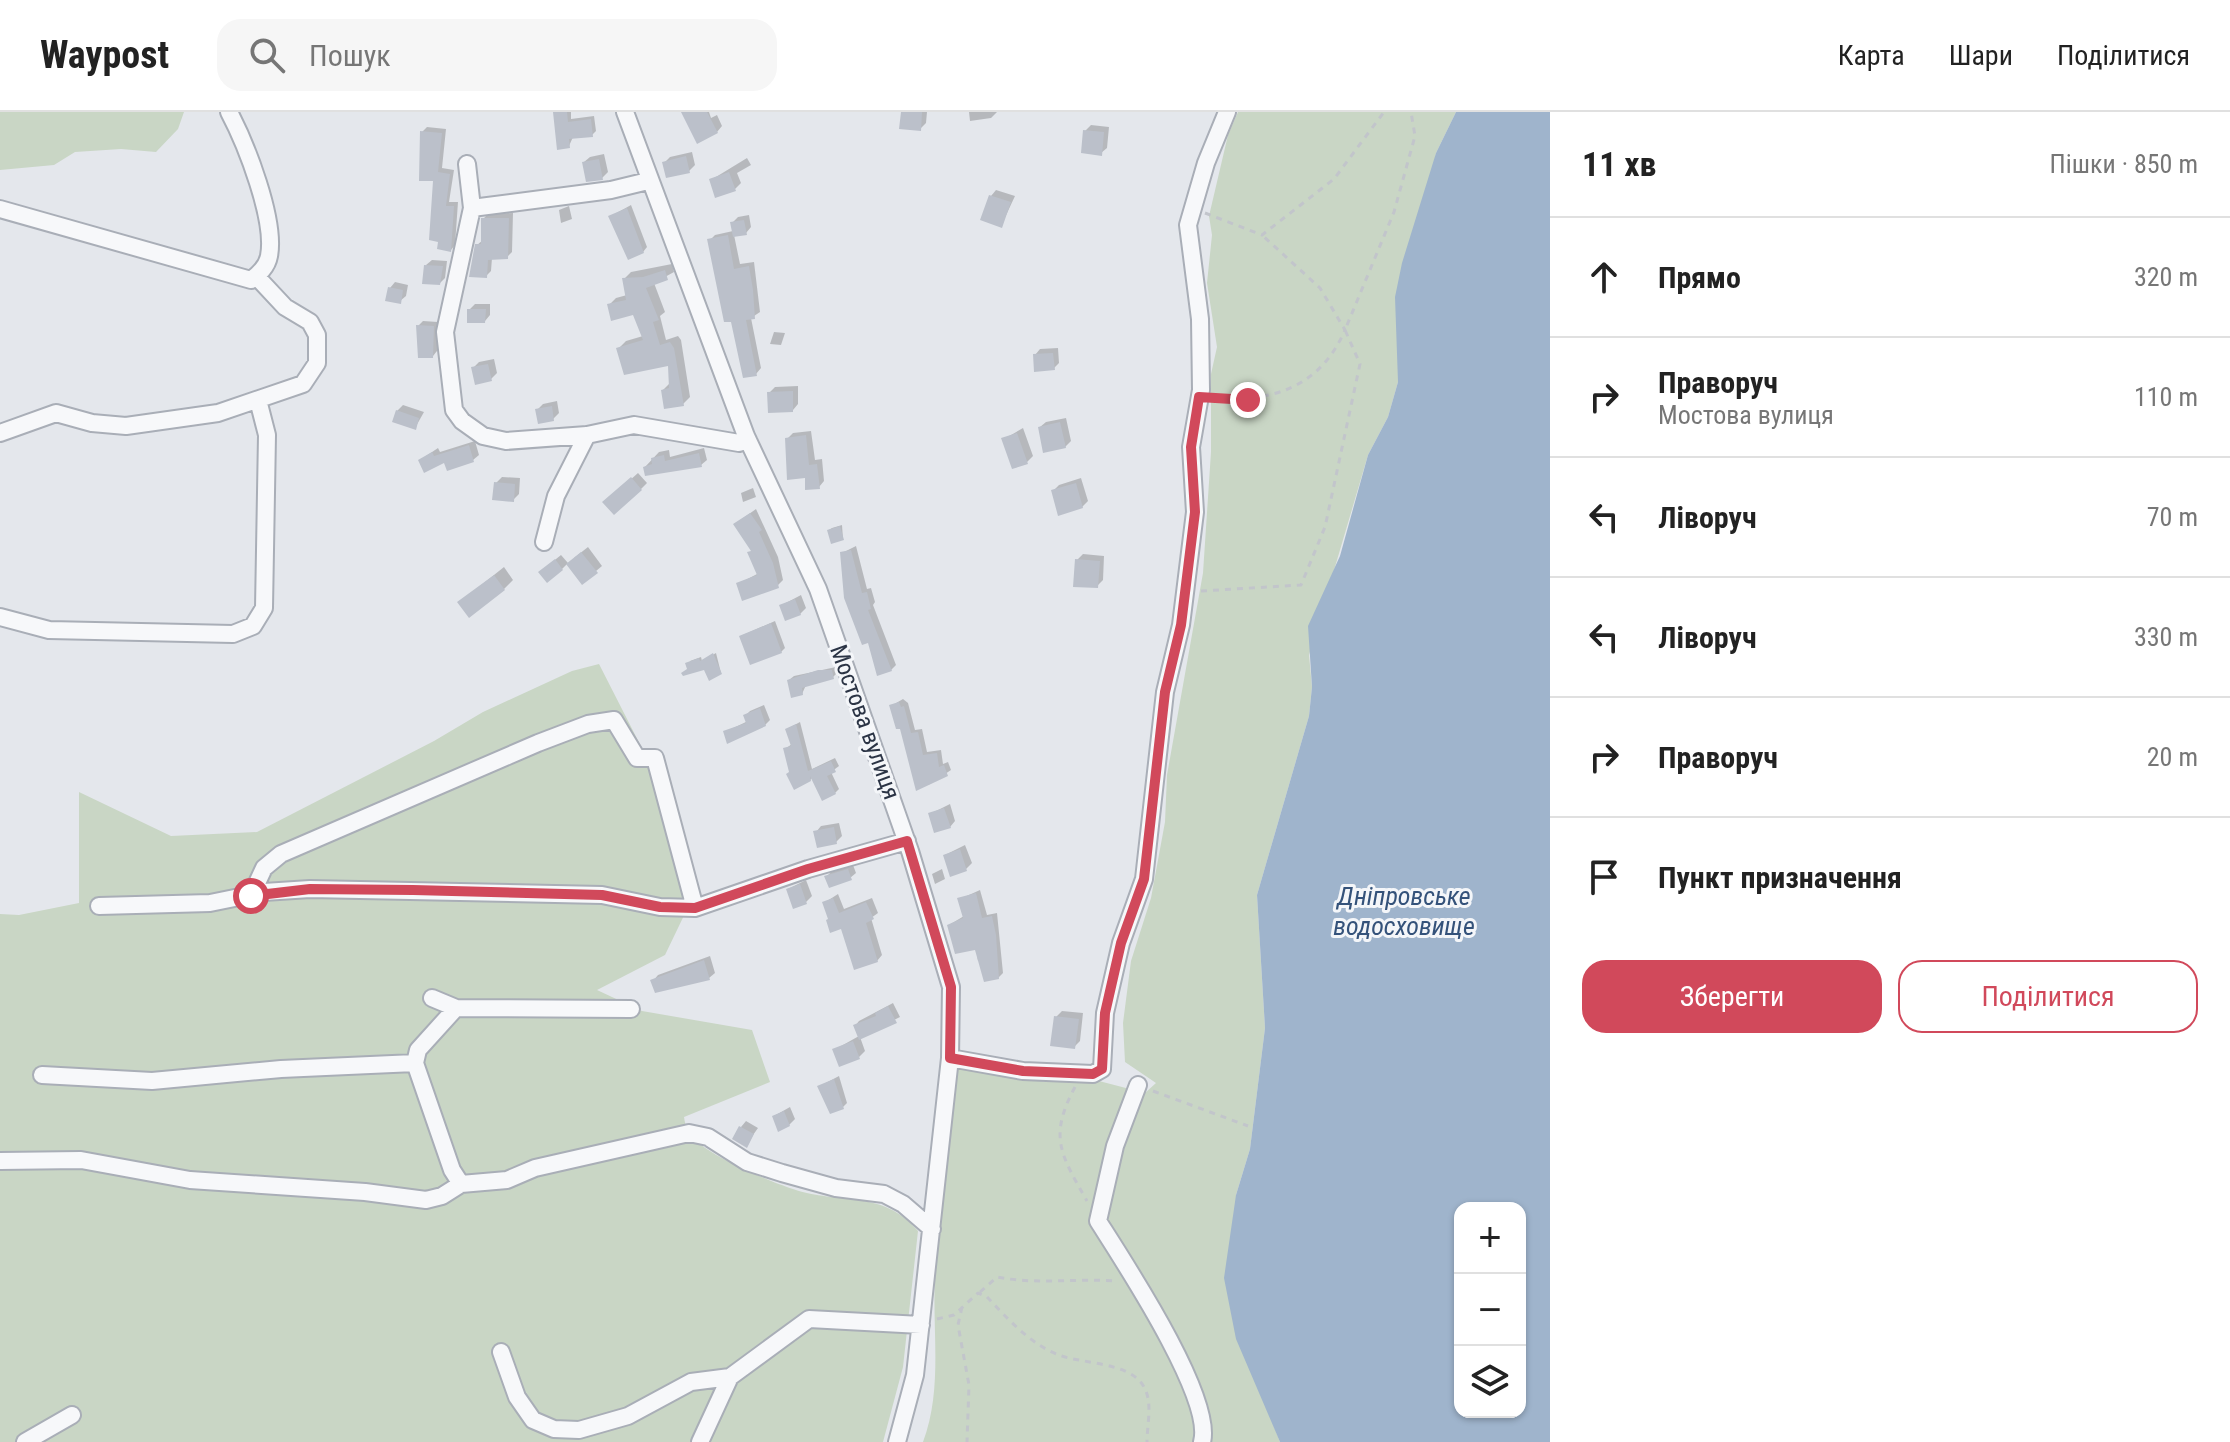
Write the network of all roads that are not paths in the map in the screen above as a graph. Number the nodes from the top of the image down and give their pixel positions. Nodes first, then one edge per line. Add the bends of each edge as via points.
1 (229, 112) edge
2 (625, 112) edge
3 (1227, 112) edge
4 (467, 164) dead end
5 (648, 181) junction
6 (472, 208) junction
7 (0, 209) edge
8 (256, 276) junction
9 (258, 400) junction
10 (0, 433) edge
11 (587, 435) junction
12 (748, 440) junction
13 (544, 542) dead end
14 (0, 617) edge
15 (907, 841) junction
16 (251, 896) junction
17 (99, 906) dead end
18 (695, 908) junction
19 (432, 998) dead end
20 (456, 1008) junction
21 (631, 1009) dead end
22 (950, 1058) junction
23 (415, 1063) junction
24 (42, 1075) dead end
25 (1138, 1085) road end
26 (0, 1161) edge
27 (461, 1184) junction
28 (932, 1229) junction
29 (921, 1320) junction
30 (501, 1352) dead end
31 (730, 1377) junction
32 (72, 1415) dead end
33 (25, 1442) edge
34 (700, 1442) edge
35 (897, 1442) edge
36 (1202, 1442) edge

1 - 8 street via 252,159 270,243 266,265
2 - 5 street, Мостова вулиця
3 - 22 street via 1188,225 1200,319 1199,397 1191,447 1195,512 1165,692 1144,879 1121,943 1105,1013 1102,1069 1023,1071
4 - 6 street
5 - 6 street
5 - 12 street, Мостова вулиця
6 - 11 street via 445,332 454,410 473,429 494,439
7 - 8 street via 229,275 251,280
8 - 9 street via 285,307 310,322 320,350 303,384
9 - 10 street via 218,413 126,426 56,413
9 - 14 street via 267,435 267,484 264,608 253,626 233,634 49,630
11 - 12 street via 634,425 739,443
11 - 13 street via 556,496
12 - 15 street, Мостова вулиця via 818,589
15 - 18 street
15 - 22 street, Мостова вулиця via 951,987
16 - 17 street via 210,903
16 - 18 street via 310,889 586,895
16 - 18 street via 264,868 281,854 526,748 588,724 614,720 637,758 655,758
19 - 20 street
20 - 21 street
20 - 23 street via 418,1050
22 - 28 street, Мостова вулиця
23 - 24 street via 152,1081
23 - 27 street
25 - 36 street via 1115,1146 1098,1221 1196,1394
26 - 27 street via 81,1160 190,1180 426,1200
27 - 28 street via 507,1180 535,1168 689,1133 782,1173 884,1194
28 - 29 street, Мостова вулиця
29 - 31 street via 809,1319
29 - 35 street, Мостова вулиця via 915,1375
30 - 31 street via 517,1397 533,1420 554,1429 604,1426 691,1382
31 - 34 street
32 - 33 street

